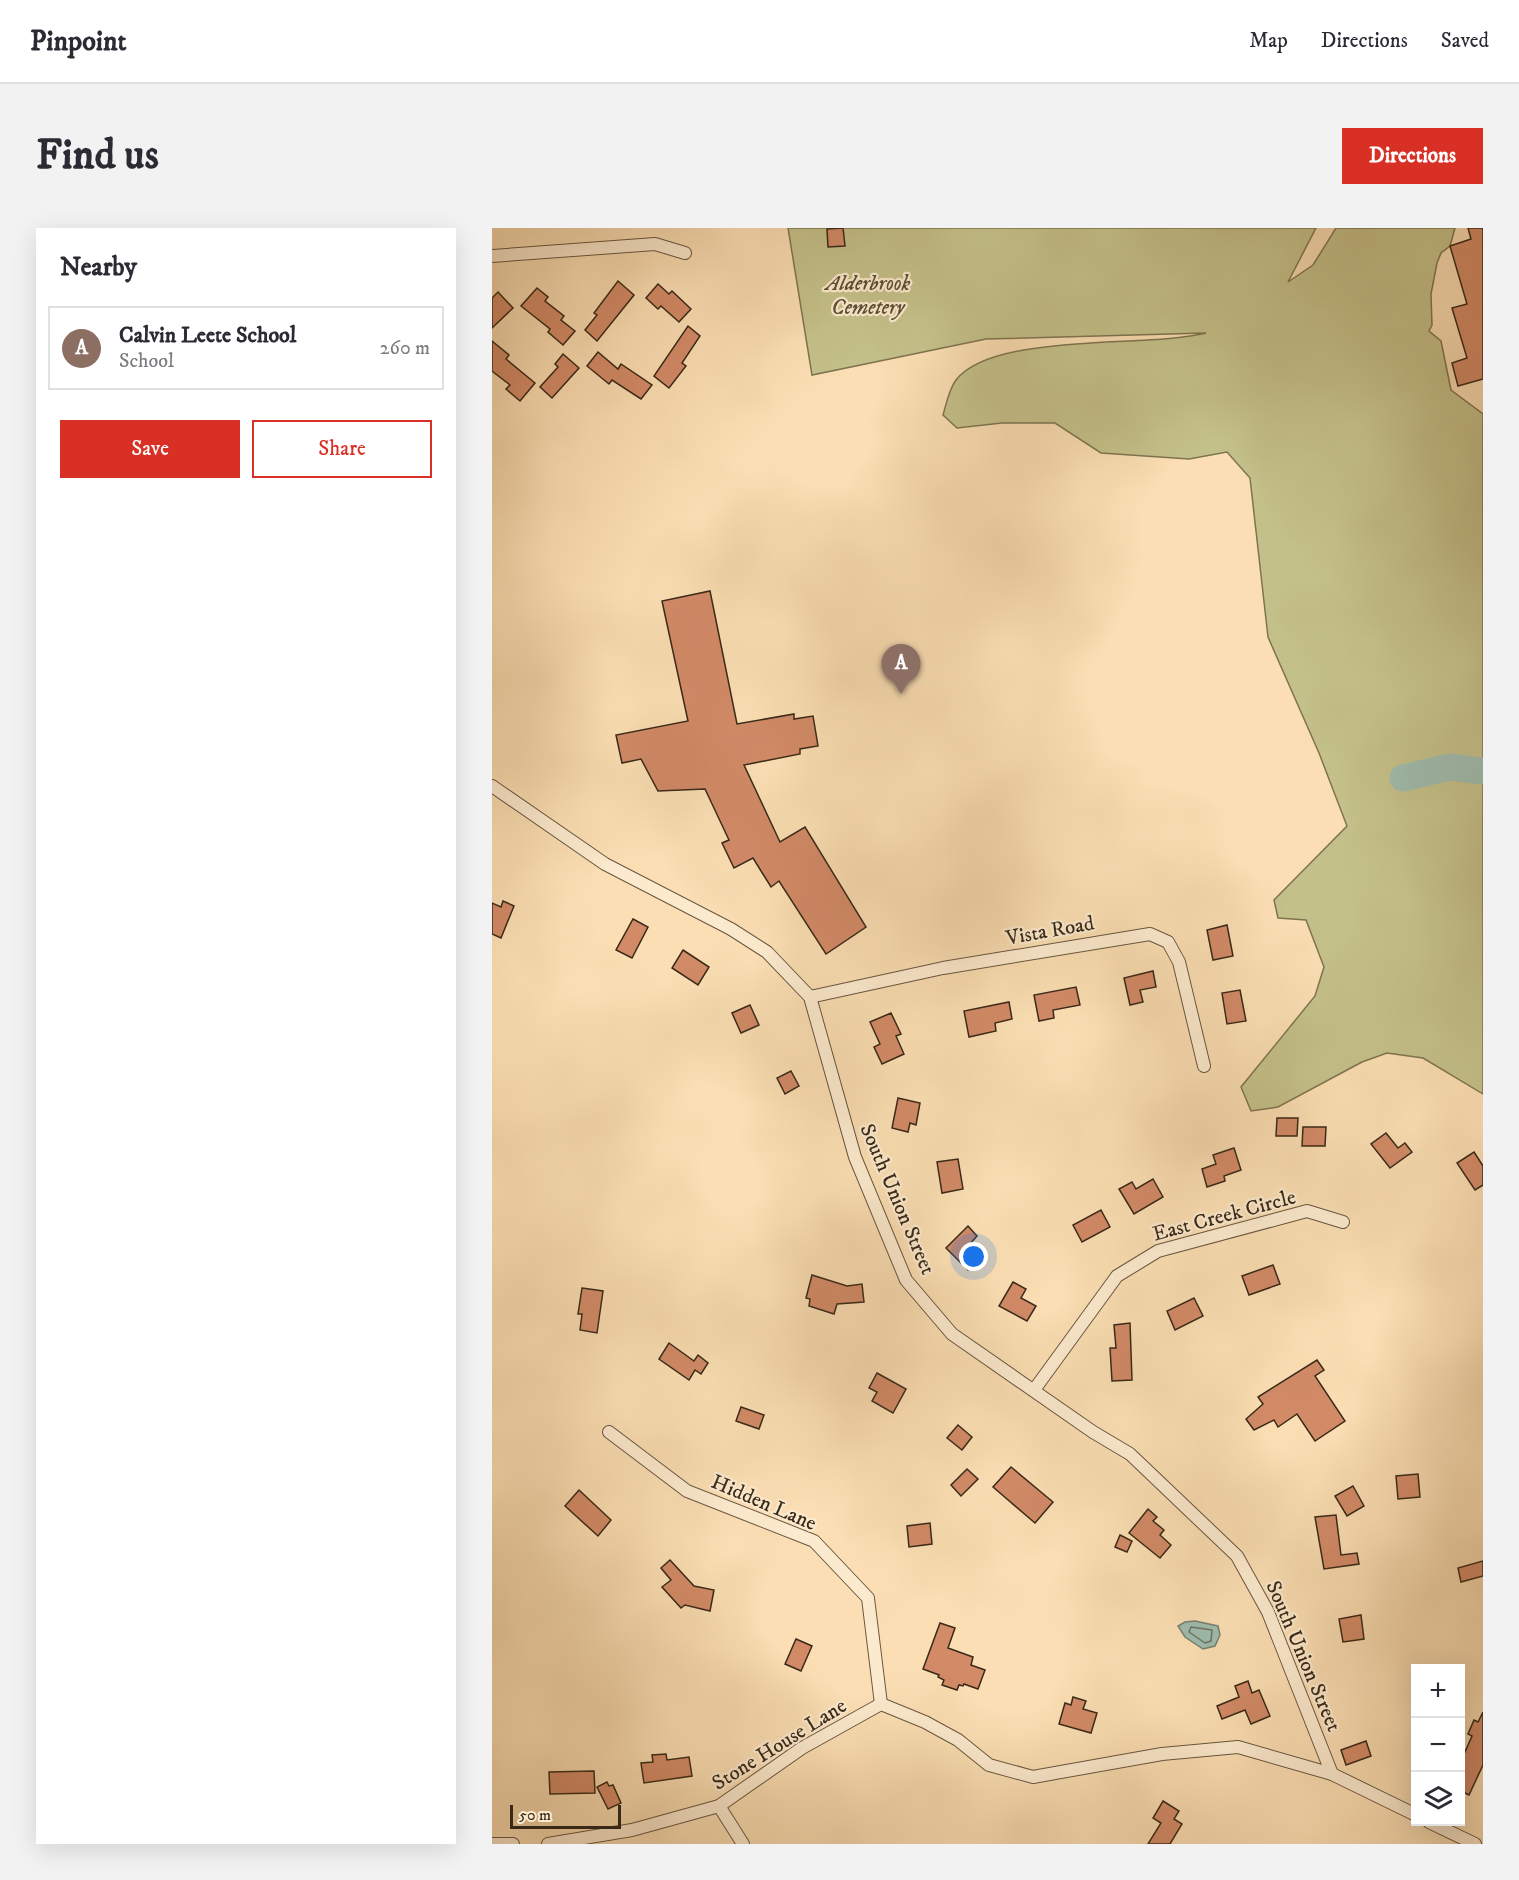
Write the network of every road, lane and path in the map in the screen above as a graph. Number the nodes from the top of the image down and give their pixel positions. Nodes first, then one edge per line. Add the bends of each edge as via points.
1 (685, 253) dead end
2 (492, 256) edge
3 (492, 786) edge
4 (810, 997) junction
5 (1204, 1066) dead end
6 (1343, 1222) dead end
7 (1034, 1390) junction
8 (609, 1432) dead end
9 (881, 1704) junction
10 (1332, 1774) junction
11 (719, 1806) junction
12 (1411, 1813) edge
13 (1439, 1826) edge
14 (492, 1844) edge
15 (513, 1844) edge
16 (548, 1844) edge
17 (743, 1844) edge
18 (1474, 1844) edge

1 - 2 street via 655,244
3 - 4 street, South Union Street via 605,864 768,951
4 - 5 street, Vista Road via 943,968 1150,934 1168,942 1179,962
4 - 7 street, South Union Street via 855,1157 906,1280 952,1334
6 - 7 street, East Creek Circle via 1307,1210 1158,1251 1117,1275
7 - 10 street, South Union Street via 1130,1454 1237,1556 1268,1612
8 - 9 street, Hidden Lane via 687,1491 814,1541 868,1598
9 - 10 street via 958,1740 989,1765 1033,1777 1162,1754 1238,1747
9 - 11 street, Stone House Lane via 802,1748
10 - 12 street
11 - 16 street, Stone House Lane via 633,1830
11 - 17 street
13 - 18 street
14 - 15 street

